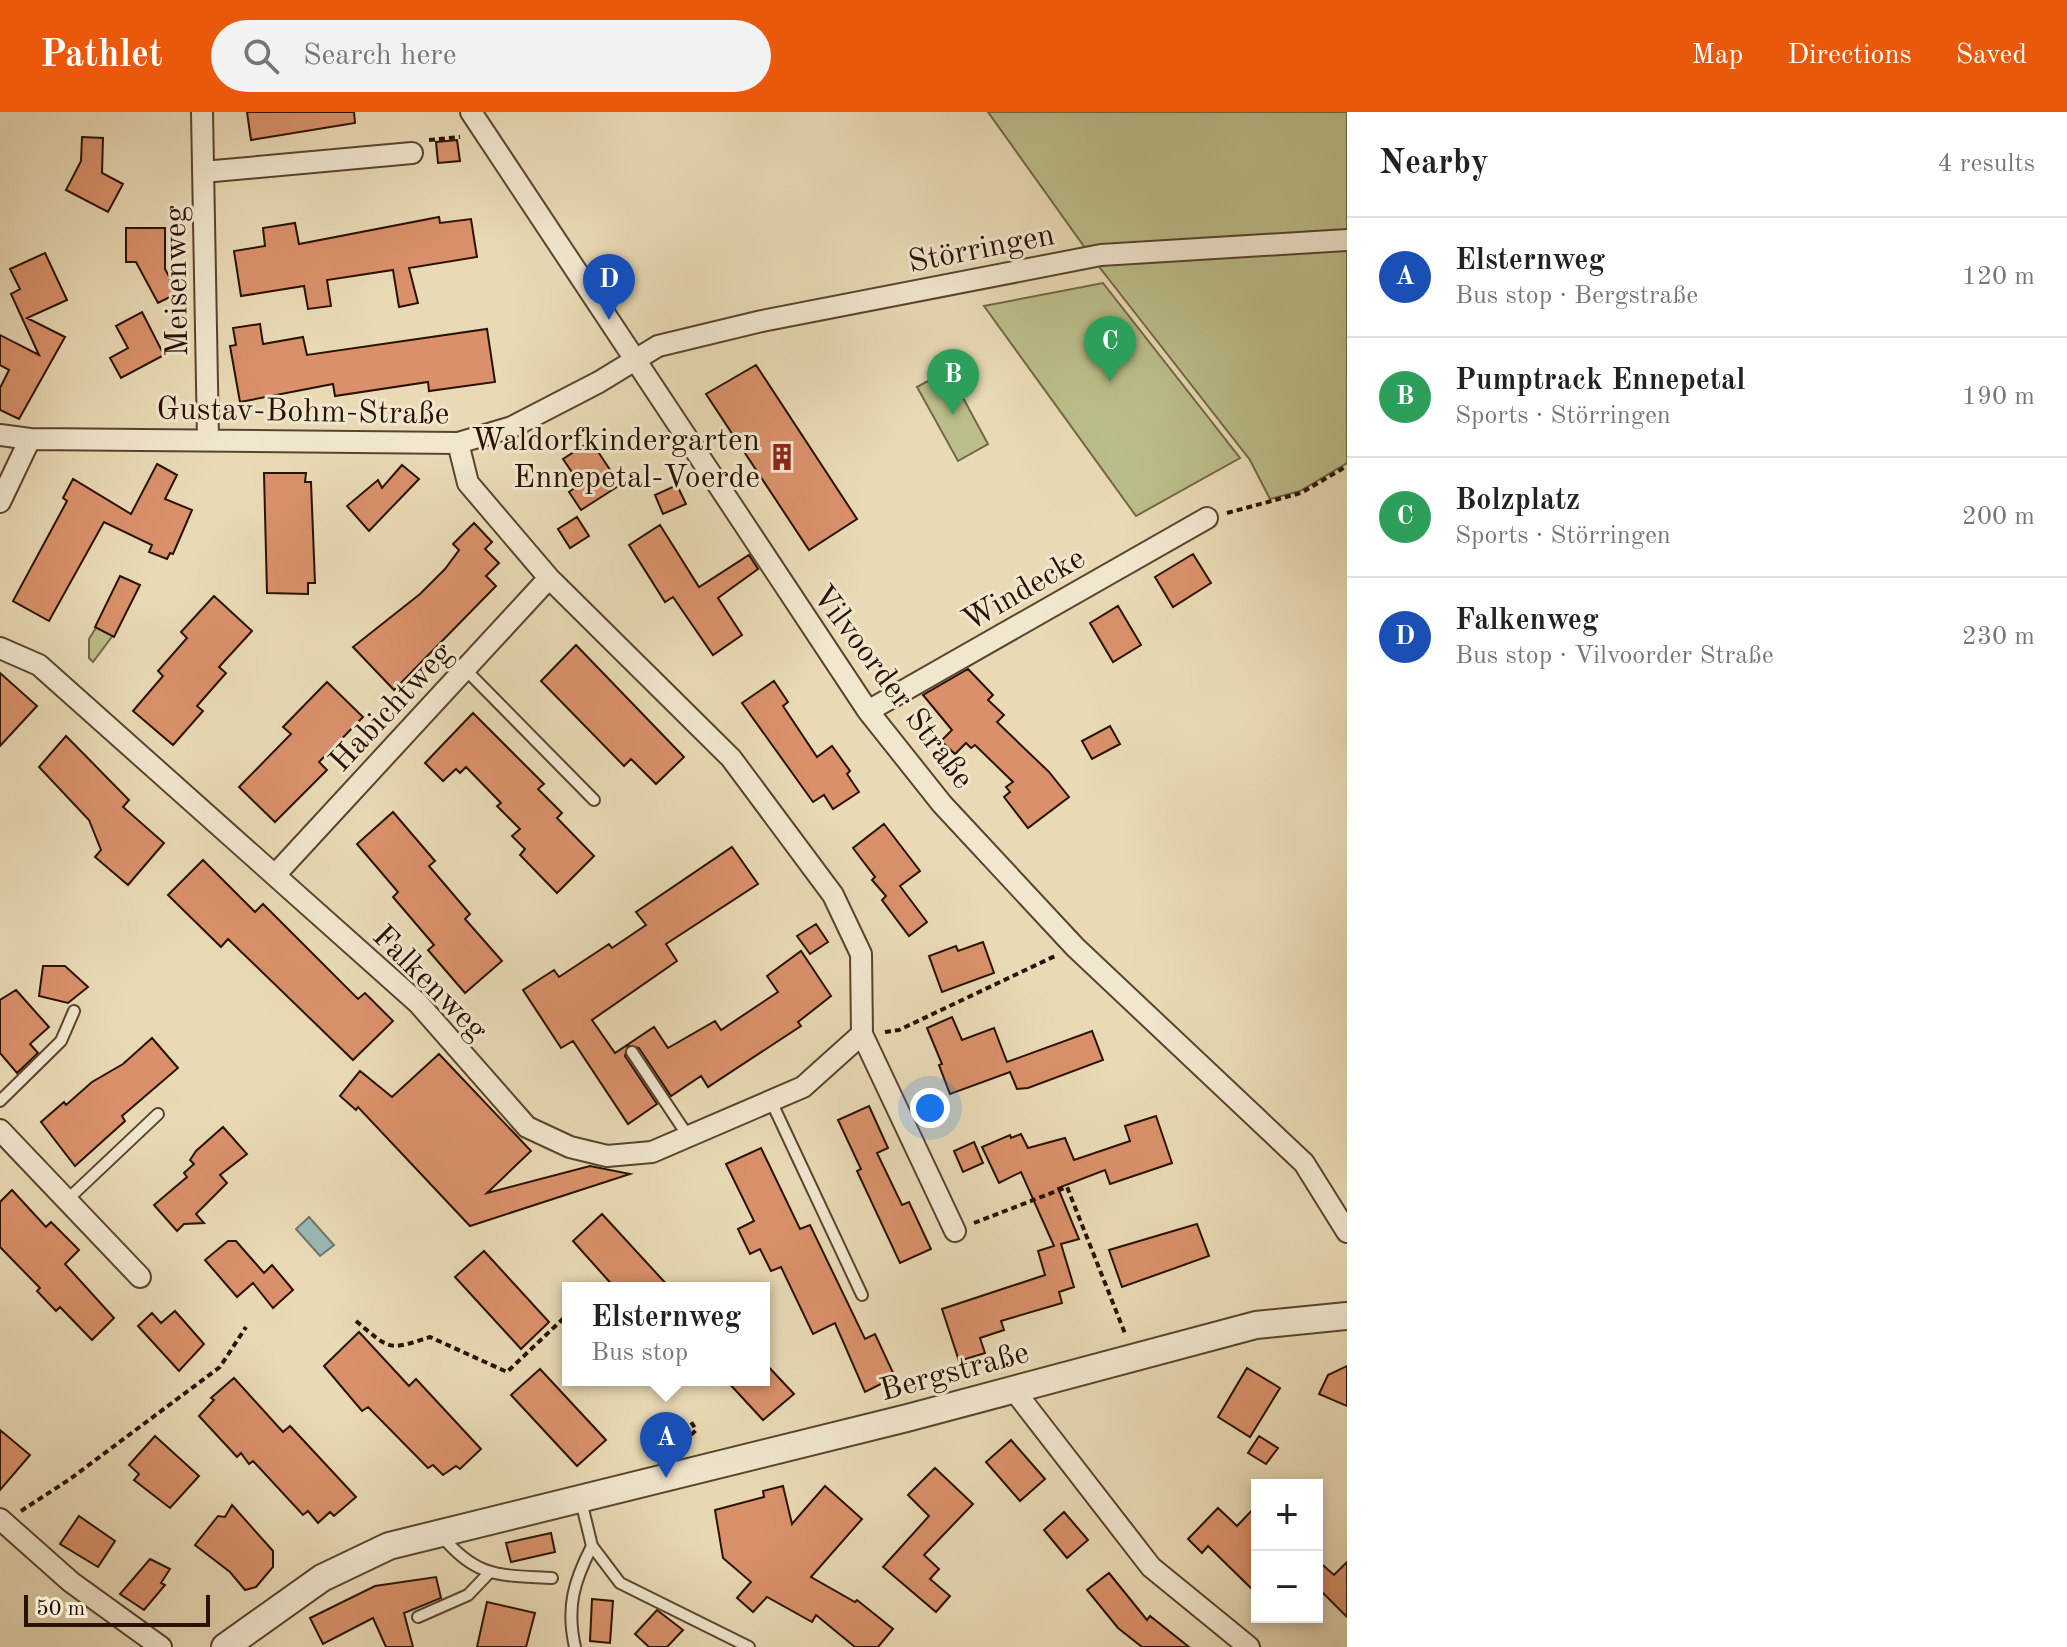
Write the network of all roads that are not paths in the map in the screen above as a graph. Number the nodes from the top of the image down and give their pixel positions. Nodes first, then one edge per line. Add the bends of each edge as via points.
1 (202, 112) edge
2 (471, 112) edge
3 (412, 153) road end
4 (203, 172) junction
5 (1347, 240) edge
6 (634, 359) junction
7 (0, 435) edge
8 (208, 438) junction
9 (30, 439) junction
10 (458, 443) junction
11 (0, 502) edge
12 (1207, 518) road end
13 (549, 578) junction
14 (0, 648) edge
15 (465, 669) junction
16 (868, 711) junction
17 (594, 800) dead end
18 (275, 875) junction
19 (74, 1011) dead end
20 (862, 1034) junction
21 (632, 1052) dead end
22 (0, 1101) edge
23 (771, 1101) junction
24 (158, 1114) dead end
25 (0, 1130) edge
26 (688, 1136) junction
27 (67, 1200) junction
28 (955, 1231) road end
29 (1347, 1232) edge
30 (140, 1277) dead end
31 (862, 1295) dead end
32 (1347, 1316) edge
33 (1013, 1389) junction
34 (581, 1499) junction
35 (3, 1522) edge
36 (439, 1533) junction
37 (592, 1546) junction
38 (488, 1574) junction
39 (552, 1578) dead end
40 (418, 1617) dead end
41 (161, 1647) edge
42 (225, 1647) edge
43 (575, 1647) edge
44 (749, 1647) edge
45 (1249, 1647) edge

1 - 4 street, Meisenweg
2 - 6 street, Vilvoorder Straße
3 - 4 street, Meisenweg
4 - 8 street, Meisenweg
5 - 6 street, Störringen via 1101,255 762,321 658,346
6 - 10 street, Gustav-Bohm-Straße via 512,427
6 - 16 street, Vilvoorder Straße
7 - 9 street, Gustav-Bohm-Straße
8 - 9 street, Gustav-Bohm-Straße
8 - 10 street, Gustav-Bohm-Straße
9 - 11 street
10 - 13 street via 468,483
12 - 16 street, Windecke
13 - 15 street, Habichtweg
13 - 20 street via 731,758 833,895 861,954
14 - 18 street, Falkenweg via 39,665
15 - 17 lane
15 - 18 street, Habichtweg
16 - 29 street, Vilvoorder Straße via 942,804 1075,947 1304,1163
18 - 26 street, Falkenweg via 418,1003 527,1127 570,1147 607,1156 652,1152
19 - 22 lane via 61,1041
20 - 23 street, Falkenweg via 803,1087
20 - 28 street
21 - 26 lane
23 - 26 street, Falkenweg
23 - 31 lane
24 - 27 lane
25 - 27 street
27 - 30 street
32 - 33 street, Bergstraße via 1256,1325
33 - 34 street, Bergstraße
33 - 45 street via 1151,1567
34 - 36 street, Bergstraße
34 - 37 lane
35 - 41 street via 71,1582
36 - 38 lane via 453,1550
36 - 42 street, Bergstraße via 389,1546 322,1578
37 - 43 lane via 574,1580 569,1618
37 - 44 lane via 620,1583
38 - 39 lane
38 - 40 lane via 468,1595

